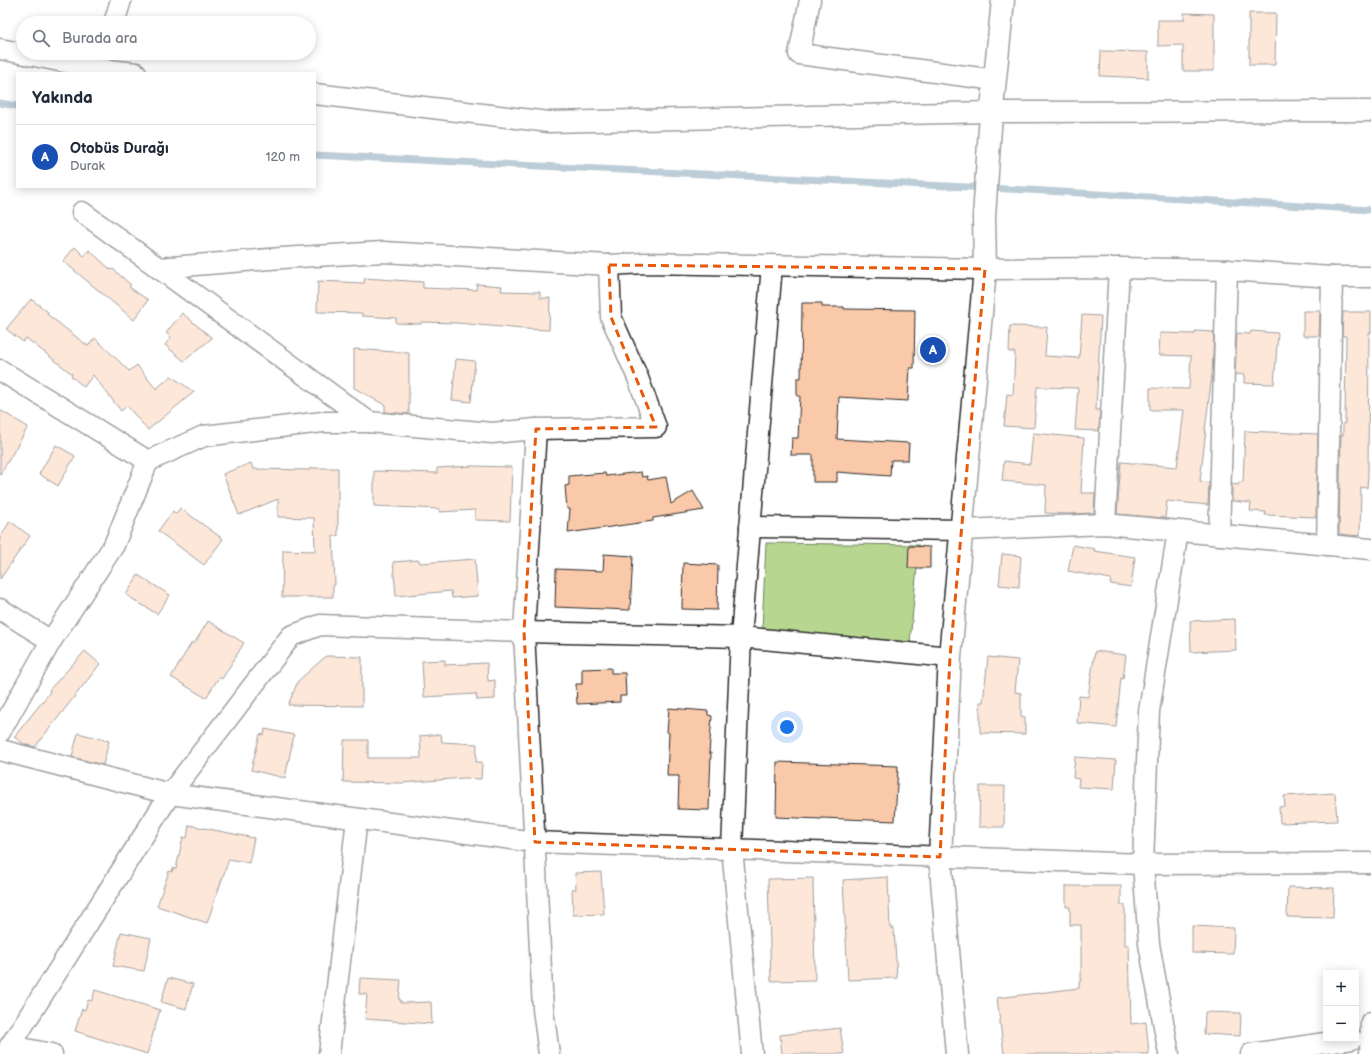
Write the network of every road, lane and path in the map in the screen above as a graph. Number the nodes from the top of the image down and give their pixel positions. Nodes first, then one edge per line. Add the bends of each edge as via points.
1 (121, 0) edge
2 (810, 0) edge
3 (1003, 0) edge
4 (116, 16) edge
5 (0, 49) edge
6 (16, 51) edge
7 (102, 61) edge
8 (133, 72) edge
9 (995, 80) junction
10 (316, 94) edge
11 (1371, 111) edge
12 (991, 120) junction
13 (82, 212) dead end
14 (609, 265) junction
15 (772, 265) junction
16 (158, 268) junction
17 (1119, 268) junction
18 (985, 269) junction
19 (1227, 270) junction
20 (1332, 277) junction
21 (1371, 277) edge
22 (0, 370) edge
23 (369, 422) junction
24 (536, 429) junction
25 (148, 461) junction
26 (1105, 524) junction
27 (750, 527) junction
28 (962, 530) junction
29 (1178, 531) junction
30 (1219, 535) junction
31 (1327, 545) junction
32 (1371, 549) edge
33 (0, 610) edge
34 (524, 632) junction
35 (741, 637) junction
36 (51, 641) junction
37 (950, 658) junction
38 (0, 732) edge
39 (0, 750) edge
40 (170, 794) junction
41 (357, 819) junction
42 (535, 842) junction
43 (732, 849) junction
44 (940, 857) junction
45 (1371, 863) edge
46 (1143, 864) junction
47 (1371, 1022) edge
48 (1371, 1036) edge
49 (1359, 1038) edge
50 (1333, 1042) edge
51 (8, 1050) edge
52 (52, 1054) edge
53 (329, 1054) edge
54 (549, 1054) edge
55 (752, 1054) edge
56 (957, 1054) edge
57 (1169, 1054) edge
58 (1255, 1054) edge
59 (1370, 1054) edge

1 - 4 street
2 - 9 street via 799,54
3 - 9 street
5 - 6 street
7 - 8 street
9 - 12 street
10 - 12 street via 549,122
11 - 12 street
12 - 18 street via 984,217
13 - 16 street
14 - 15 street
14 - 16 street via 383,252
14 - 24 street via 611,317 656,427
15 - 18 street
15 - 27 street
16 - 23 street
17 - 18 street
17 - 19 street
17 - 26 street
18 - 28 street
19 - 20 street
19 - 30 street
20 - 21 street
20 - 31 street
22 - 25 street
23 - 24 street via 492,433
23 - 25 street via 322,422 204,436
24 - 34 street
25 - 36 street via 114,545
26 - 28 street
26 - 29 street
27 - 28 street
27 - 35 street
28 - 37 street
29 - 30 street
29 - 46 street via 1149,711
30 - 31 street
31 - 32 street
33 - 36 street
34 - 35 street
34 - 40 street via 320,625 291,636
34 - 42 street
35 - 37 street
35 - 43 street
36 - 38 street
37 - 44 street
39 - 40 street
40 - 41 street
40 - 51 street
41 - 42 street
41 - 53 street
42 - 43 street
42 - 54 street via 543,1009
43 - 44 street
43 - 55 street
44 - 46 street
44 - 56 street
45 - 46 street
46 - 57 street via 1149,944
47 - 48 street
48 - 49 street
48 - 59 street
50 - 58 street
51 - 52 street

